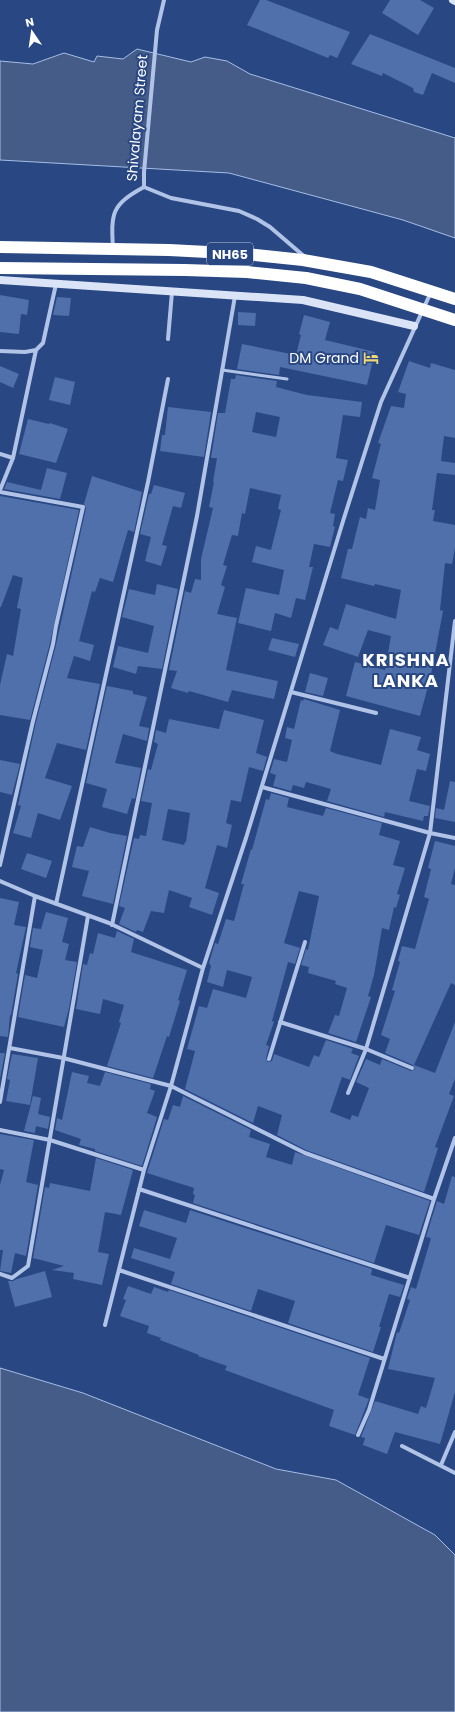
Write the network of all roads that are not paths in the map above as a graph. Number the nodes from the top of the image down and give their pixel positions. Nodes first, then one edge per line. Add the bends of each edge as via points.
1 (164, 0) edge
2 (144, 187) junction
3 (0, 247) edge
4 (113, 249) junction
5 (310, 262) junction
6 (0, 268) edge
7 (0, 280) edge
8 (56, 283) junction
9 (431, 291) junction
10 (172, 292) junction
11 (235, 296) junction
12 (455, 299) edge
13 (422, 308) junction
14 (455, 320) edge
15 (414, 326) junction
16 (168, 339) dead end
17 (36, 350) junction
18 (0, 351) edge
19 (222, 370) junction
20 (168, 379) dead end
21 (288, 379) dead end
22 (0, 454) edge
23 (13, 458) junction
24 (0, 491) edge
25 (455, 621) edge
26 (291, 692) junction
27 (376, 713) dead end
28 (262, 787) junction
29 (430, 834) junction
30 (455, 838) edge
31 (0, 865) edge
32 (0, 881) edge
33 (35, 896) junction
34 (56, 904) junction
35 (88, 916) junction
36 (112, 925) junction
37 (305, 942) dead end
38 (203, 968) junction
39 (280, 1022) junction
40 (10, 1048) junction
41 (366, 1049) junction
42 (64, 1058) junction
43 (269, 1059) dead end
44 (412, 1068) dead end
45 (171, 1086) junction
46 (348, 1093) dead end
47 (0, 1102) edge
48 (0, 1130) edge
49 (455, 1138) edge
50 (50, 1140) junction
51 (144, 1170) junction
52 (139, 1189) junction
53 (434, 1199) junction
54 (119, 1270) junction
55 (0, 1274) edge
56 (410, 1278) junction
57 (105, 1325) dead end
58 (384, 1359) junction
59 (455, 1432) edge
60 (358, 1435) dead end
61 (402, 1446) dead end
62 (441, 1465) junction
63 (455, 1473) edge

1 - 2 street, Shivalayam Street via 157,30
2 - 4 street, Shivalayam Street via 116,208 112,223
2 - 5 street via 171,198 239,211 257,219
3 - 4 highway, NH65
4 - 5 highway, NH65 via 246,254
5 - 9 highway, NH65 via 371,272
6 - 13 highway, NH65 via 185,270 306,278 360,289
7 - 8 street
8 - 10 street
8 - 17 street via 44,343
9 - 12 highway, NH65
9 - 13 street
10 - 11 street
10 - 16 street
11 - 15 street via 303,300
11 - 19 street
13 - 14 highway, NH65
13 - 15 street
15 - 26 street via 381,402
17 - 18 street
17 - 23 street
19 - 21 lane
19 - 36 street via 197,516
20 - 34 street
22 - 23 street
23 - 24 street
24 - 31 street via 83,507
25 - 29 street
26 - 27 street
26 - 28 street
28 - 29 street
28 - 38 street
29 - 30 street
29 - 41 street
32 - 33 street
33 - 34 street
33 - 40 street
34 - 35 street
35 - 36 street
35 - 42 street
36 - 38 street
37 - 39 street
38 - 45 street
39 - 41 street
39 - 43 street
40 - 42 street
40 - 47 street
41 - 44 street
41 - 46 street
42 - 45 street
42 - 50 street
45 - 51 street
45 - 53 street via 305,1153
48 - 50 street
49 - 53 street
50 - 51 street
50 - 55 street via 28,1266 12,1278
51 - 52 street
52 - 54 street
52 - 56 street
53 - 56 street
54 - 57 street
54 - 58 street
56 - 58 street
58 - 60 street via 369,1410
59 - 62 street
61 - 62 street
62 - 63 street

